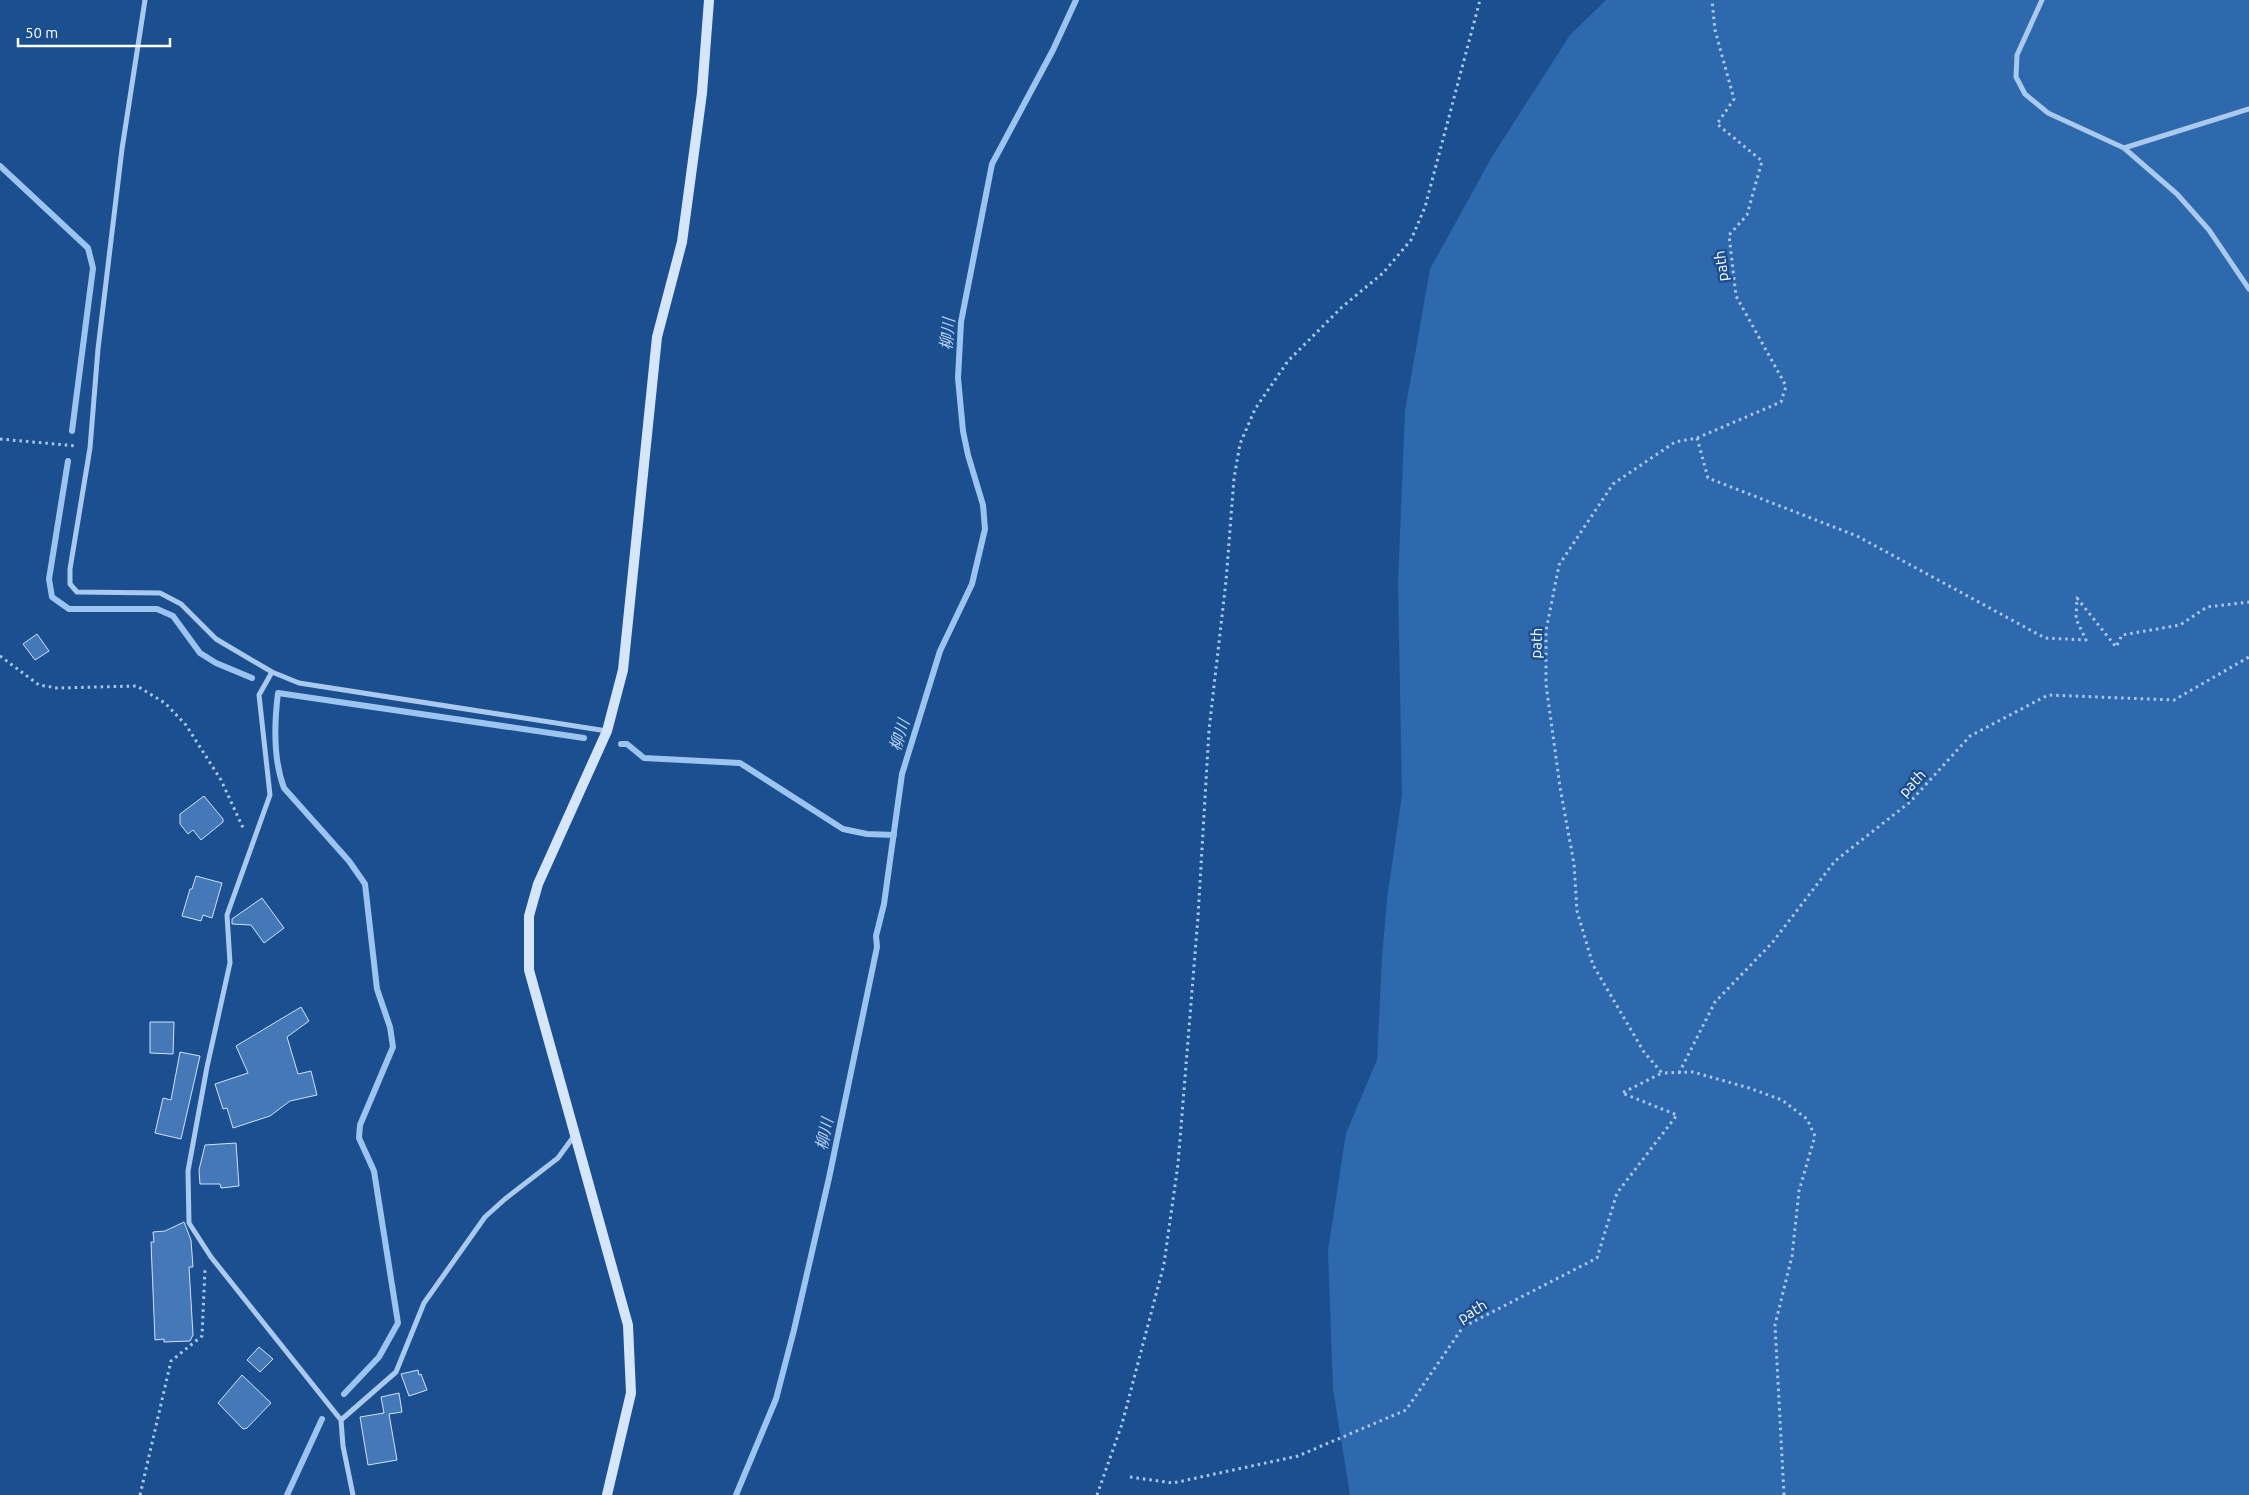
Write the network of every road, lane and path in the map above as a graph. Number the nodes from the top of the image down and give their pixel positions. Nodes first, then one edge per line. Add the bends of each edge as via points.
1 (145, 0) edge
2 (708, 0) edge
3 (1480, 0) edge
4 (1712, 0) edge
5 (2042, 0) edge
6 (2249, 108) edge
7 (2124, 148) junction
8 (2249, 290) edge
9 (1697, 438) junction
10 (0, 440) edge
11 (90, 448) junction
12 (2249, 602) edge
13 (0, 656) edge
14 (2249, 657) edge
15 (272, 672) junction
16 (607, 730) junction
17 (251, 846) junction
18 (1662, 1073) junction
19 (1679, 1073) junction
20 (576, 1133) junction
21 (206, 1249) junction
22 (341, 1420) junction
23 (1130, 1477) dead end
24 (140, 1495) edge
25 (353, 1495) edge
26 (607, 1495) edge
27 (1097, 1495) edge
28 (1784, 1495) edge

1 - 11 street via 121,158 98,349
2 - 16 street via 702,94 682,242 657,337 623,670
3 - 27 path via 1425,207 1411,240 1383,273 1342,307 1288,361 1255,409 1240,444 1209,730 1178,1164 1164,1264 1122,1424
4 - 9 path, path via 1714,30 1734,99 1717,124 1762,161 1747,215 1729,235 1736,296 1786,386 1781,402
5 - 7 street via 2017,55 2016,77 2026,94 2048,113
6 - 7 street
7 - 8 street via 2177,194 2209,230
9 - 12 path via 1708,478 1857,536 2045,638 2086,640 2076,619 2078,598 2116,647 2122,635 2180,625 2207,607
9 - 18 path, path via 1675,442 1613,484 1559,566 1546,631 1546,684 1574,864 1577,911 1593,965 1644,1052
10 - 11 path
11 - 15 street via 70,584 77,592 160,593 182,604 216,639
13 - 17 path via 39,685 56,688 137,686 165,702 186,725 221,780
14 - 19 path, path via 2174,700 2048,695 1970,736 1910,802 1835,861 1772,943 1715,1002
15 - 16 street via 299,683
15 - 17 street via 259,695 270,795
16 - 20 street via 538,884 529,916 529,970
17 - 21 street via 227,915 230,963 188,1170 189,1223
18 - 19 path, path
18 - 23 path, path via 1622,1093 1677,1116 1617,1193 1597,1258 1463,1327 1406,1410 1298,1456 1173,1483
19 - 28 path, path via 1694,1072 1782,1100 1807,1119 1815,1136 1799,1191 1792,1256 1775,1325
20 - 22 street via 558,1158 504,1198 485,1217 424,1303 396,1372
20 - 26 street via 628,1325 630,1393
21 - 22 street
21 - 24 path via 202,1336 171,1361
22 - 25 street

